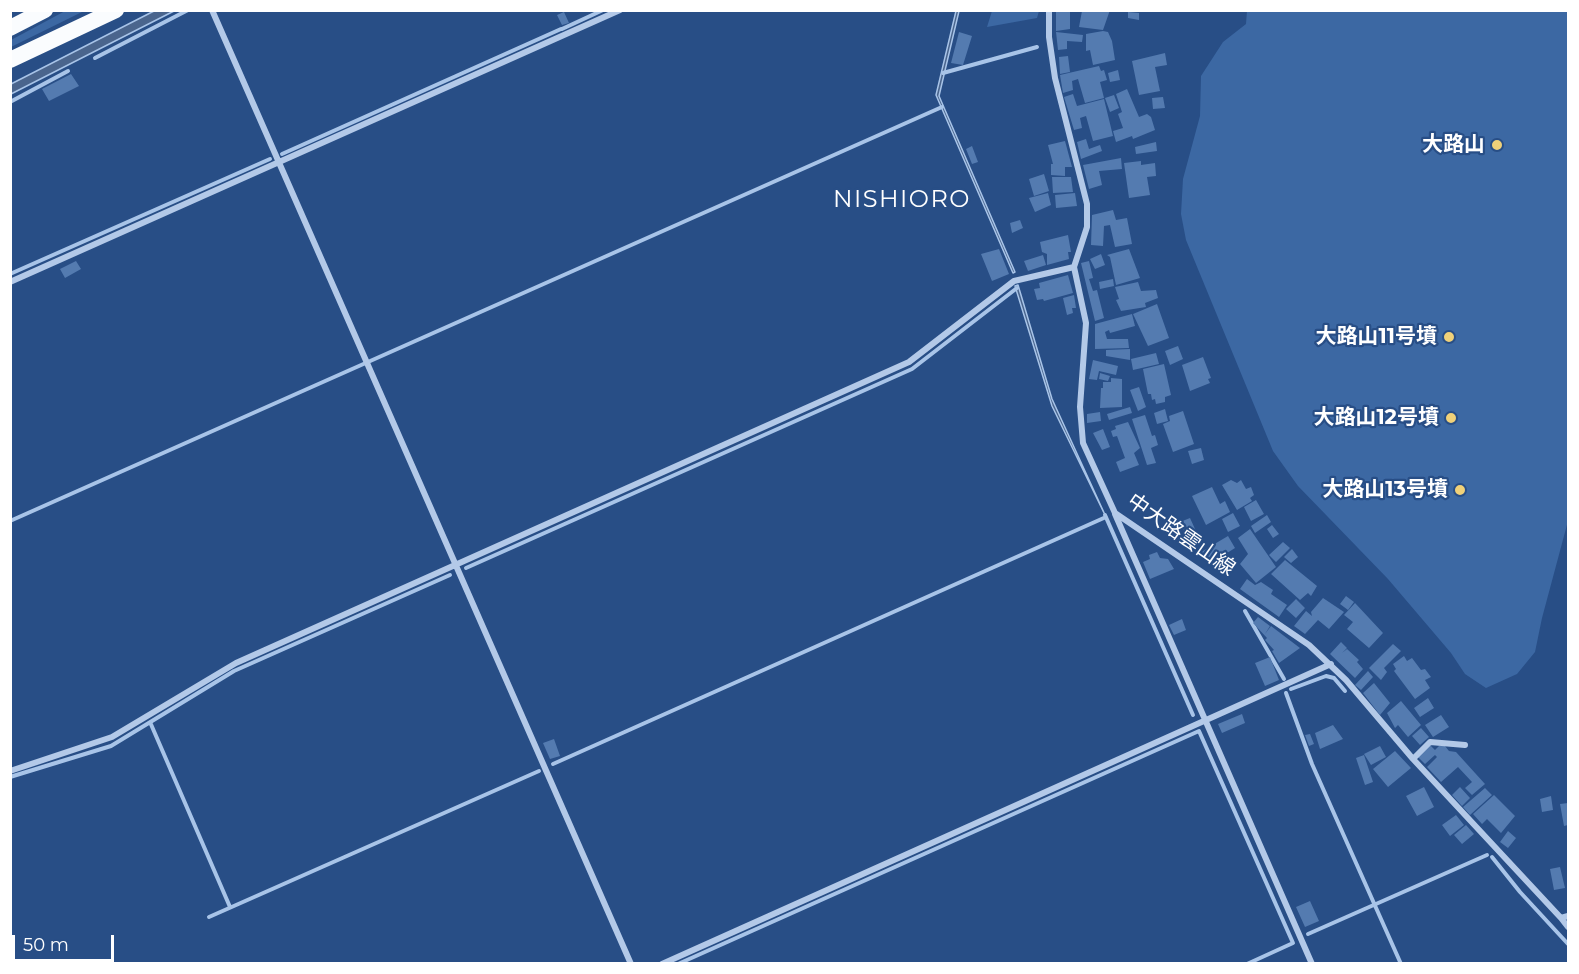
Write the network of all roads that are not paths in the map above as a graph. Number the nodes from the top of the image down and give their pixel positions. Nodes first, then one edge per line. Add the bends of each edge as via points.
1 (45, 10) edge
2 (116, 10) edge
3 (212, 10) edge
4 (620, 10) edge
5 (1049, 10) edge
6 (10, 28) edge
7 (10, 60) edge
8 (278, 163) junction
9 (1074, 267) junction
10 (10, 282) edge
11 (1114, 513) junction
12 (455, 564) junction
13 (1331, 664) junction
14 (1205, 720) junction
15 (1465, 745) dead end
16 (1413, 759) junction
17 (10, 771) edge
18 (1569, 916) edge
19 (1561, 918) junction
20 (1569, 927) edge
21 (631, 963) edge
22 (662, 963) edge
23 (1312, 963) edge

1 - 6 highway
2 - 7 highway
3 - 8 street
4 - 8 street
5 - 9 street via 1055,78 1087,204 1087,227
8 - 10 street
8 - 12 street
9 - 11 street, 中大路雲山線 via 1086,323 1080,407 1083,443
9 - 12 street via 1014,281 909,362
11 - 13 street, 中大路雲山線 via 1309,645
11 - 14 street
12 - 17 street via 237,663 112,738
12 - 21 street
13 - 14 street
13 - 16 street, 中大路雲山線
14 - 22 street
14 - 23 street
15 - 16 street via 1430,742
16 - 19 street, 中大路雲山線
18 - 19 street
19 - 20 street, 中大路雲山線

